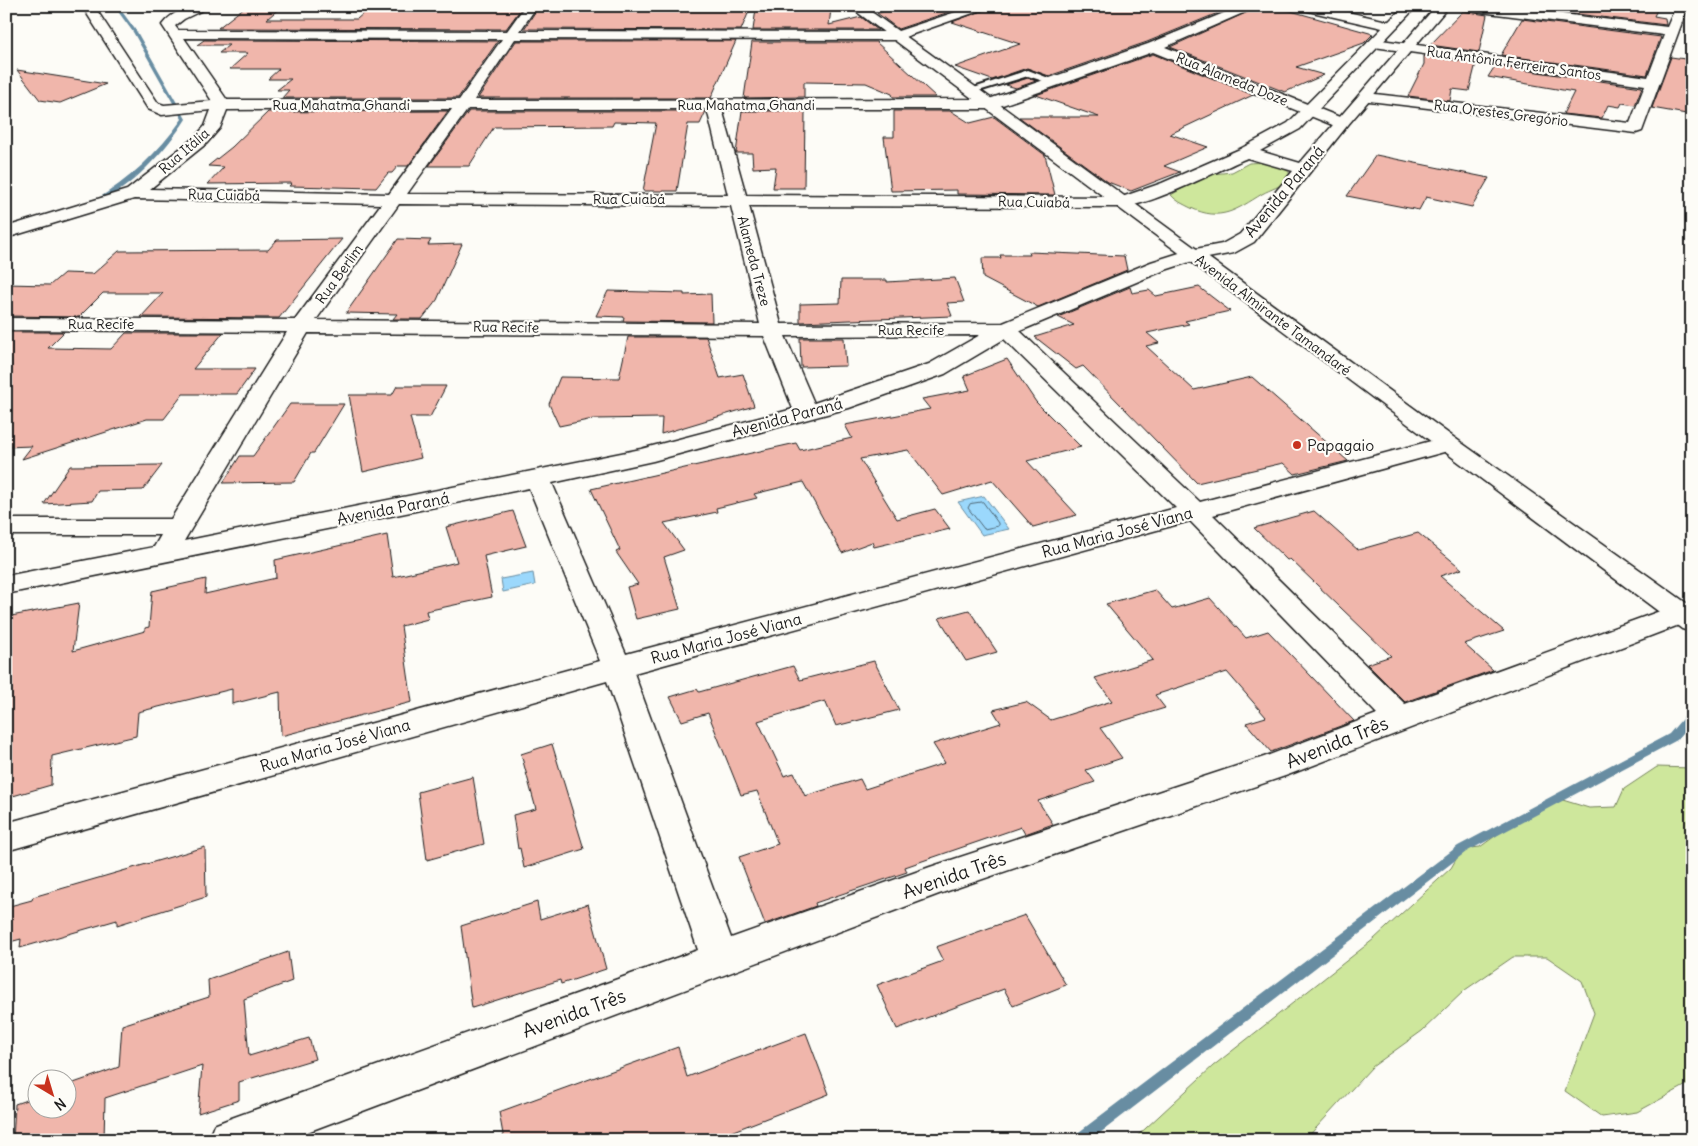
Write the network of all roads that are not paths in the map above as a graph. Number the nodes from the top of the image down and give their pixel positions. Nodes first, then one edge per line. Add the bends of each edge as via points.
1 (88, 6) edge
2 (205, 6) edge
3 (531, 6) edge
4 (855, 6) edge
5 (988, 6) edge
6 (1253, 6) edge
7 (1304, 6) edge
8 (1411, 6) edge
9 (1442, 6) edge
10 (1465, 6) edge
11 (1682, 6) edge
12 (1391, 26) junction
13 (1673, 32) junction
14 (176, 34) junction
15 (511, 34) junction
16 (896, 36) junction
17 (1374, 44) junction
18 (1153, 48) junction
19 (1408, 48) junction
20 (1055, 82) junction
21 (1654, 82) junction
22 (972, 90) junction
23 (1366, 97) junction
24 (991, 104) junction
25 (221, 105) junction
26 (463, 105) junction
27 (714, 106) junction
28 (1311, 111) junction
29 (1342, 122) junction
30 (1246, 152) junction
31 (1304, 169) junction
32 (133, 194) junction
33 (394, 198) junction
34 (737, 199) junction
35 (1125, 202) junction
36 (6, 233) edge
37 (1192, 254) junction
38 (6, 324) edge
39 (302, 325) junction
40 (1006, 329) junction
41 (772, 330) junction
42 (806, 412) junction
43 (1446, 444) junction
44 (538, 479) junction
45 (1194, 511) junction
46 (6, 527) edge
47 (180, 527) junction
48 (164, 552) junction
49 (6, 585) edge
50 (1686, 618) edge
51 (617, 667) junction
52 (1400, 718) junction
53 (6, 837) edge
54 (720, 959) junction
55 (229, 1140) edge

1 - 25 main road, Rua Mahatma Ghandi via 153,106 162,110
2 - 14 main road via 179,16 168,25
3 - 15 main road, Rua Berlim
4 - 16 main road, Avenida Almirante Tamandaré
5 - 16 main road
6 - 18 main road, Rua Mahatma Ghandi
7 - 12 main road
8 - 12 main road, Avenida Paraná
9 - 19 main road, Avenida Paraná
10 - 13 main road
11 - 13 main road
12 - 17 main road, Avenida Paraná
13 - 21 main road
14 - 15 main road
14 - 25 main road
15 - 16 main road
15 - 26 main road, Rua Berlim
16 - 22 main road, Avenida Almirante Tamandaré
17 - 19 main road, Rua Antônia Ferreira Santos
17 - 28 main road, Avenida Paraná
18 - 20 main road, Rua Mahatma Ghandi
18 - 28 main road, Rua Alameda Doze
19 - 21 main road, Rua Antônia Ferreira Santos
19 - 23 main road, Avenida Paraná
20 - 22 lane via 1028,73
20 - 24 main road, Rua Mahatma Ghandi
21 - 23 main road, Rua Orestes Gregório via 1636,128
22 - 24 main road, Avenida Almirante Tamandaré
23 - 29 main road, Avenida Paraná
24 - 27 main road, Rua Mahatma Ghandi
24 - 35 main road, Avenida Almirante Tamandaré
25 - 26 main road, Rua Mahatma Ghandi
25 - 32 main road, Rua Itália via 212,128 201,140
26 - 27 main road, Rua Mahatma Ghandi
26 - 33 main road, Rua Berlim
27 - 34 main road, Alameda Treze
28 - 29 main road, Rua Alameda Doze
28 - 30 main road, Avenida Paraná via 1284,133
29 - 31 main road, Avenida Paraná
30 - 31 main road
30 - 35 main road, Avenida Paraná via 1168,187
31 - 37 main road, Avenida Paraná via 1247,238 1227,249
32 - 33 main road, Rua Cuiabá
32 - 36 main road, Rua Itália
33 - 34 main road, Rua Cuiabá
33 - 39 main road, Rua Berlim
34 - 35 main road, Rua Cuiabá
34 - 41 main road, Alameda Treze
35 - 37 main road, Avenida Almirante Tamandaré
37 - 40 main road, Avenida Paraná
37 - 43 main road, Avenida Almirante Tamandaré
38 - 39 main road, Rua Recife
39 - 41 main road, Rua Recife
39 - 47 main road, Rua Berlim
40 - 41 main road, Rua Recife
40 - 42 main road, Avenida Paraná via 937,369
40 - 45 main road
41 - 42 main road, Alameda Treze
42 - 44 main road, Avenida Paraná via 644,456
43 - 45 main road, Rua Maria José Viana
43 - 50 main road, Avenida Almirante Tamandaré
44 - 48 main road, Avenida Paraná
44 - 51 main road
45 - 51 main road, Rua Maria José Viana
45 - 52 main road
46 - 47 main road
47 - 48 main road, Rua Berlim
48 - 49 main road, Avenida Paraná
50 - 52 main road, Avenida Três
51 - 53 main road, Rua Maria José Viana
51 - 54 main road
52 - 54 main road, Avenida Três via 1276,766 930,882
54 - 55 main road, Avenida Três

